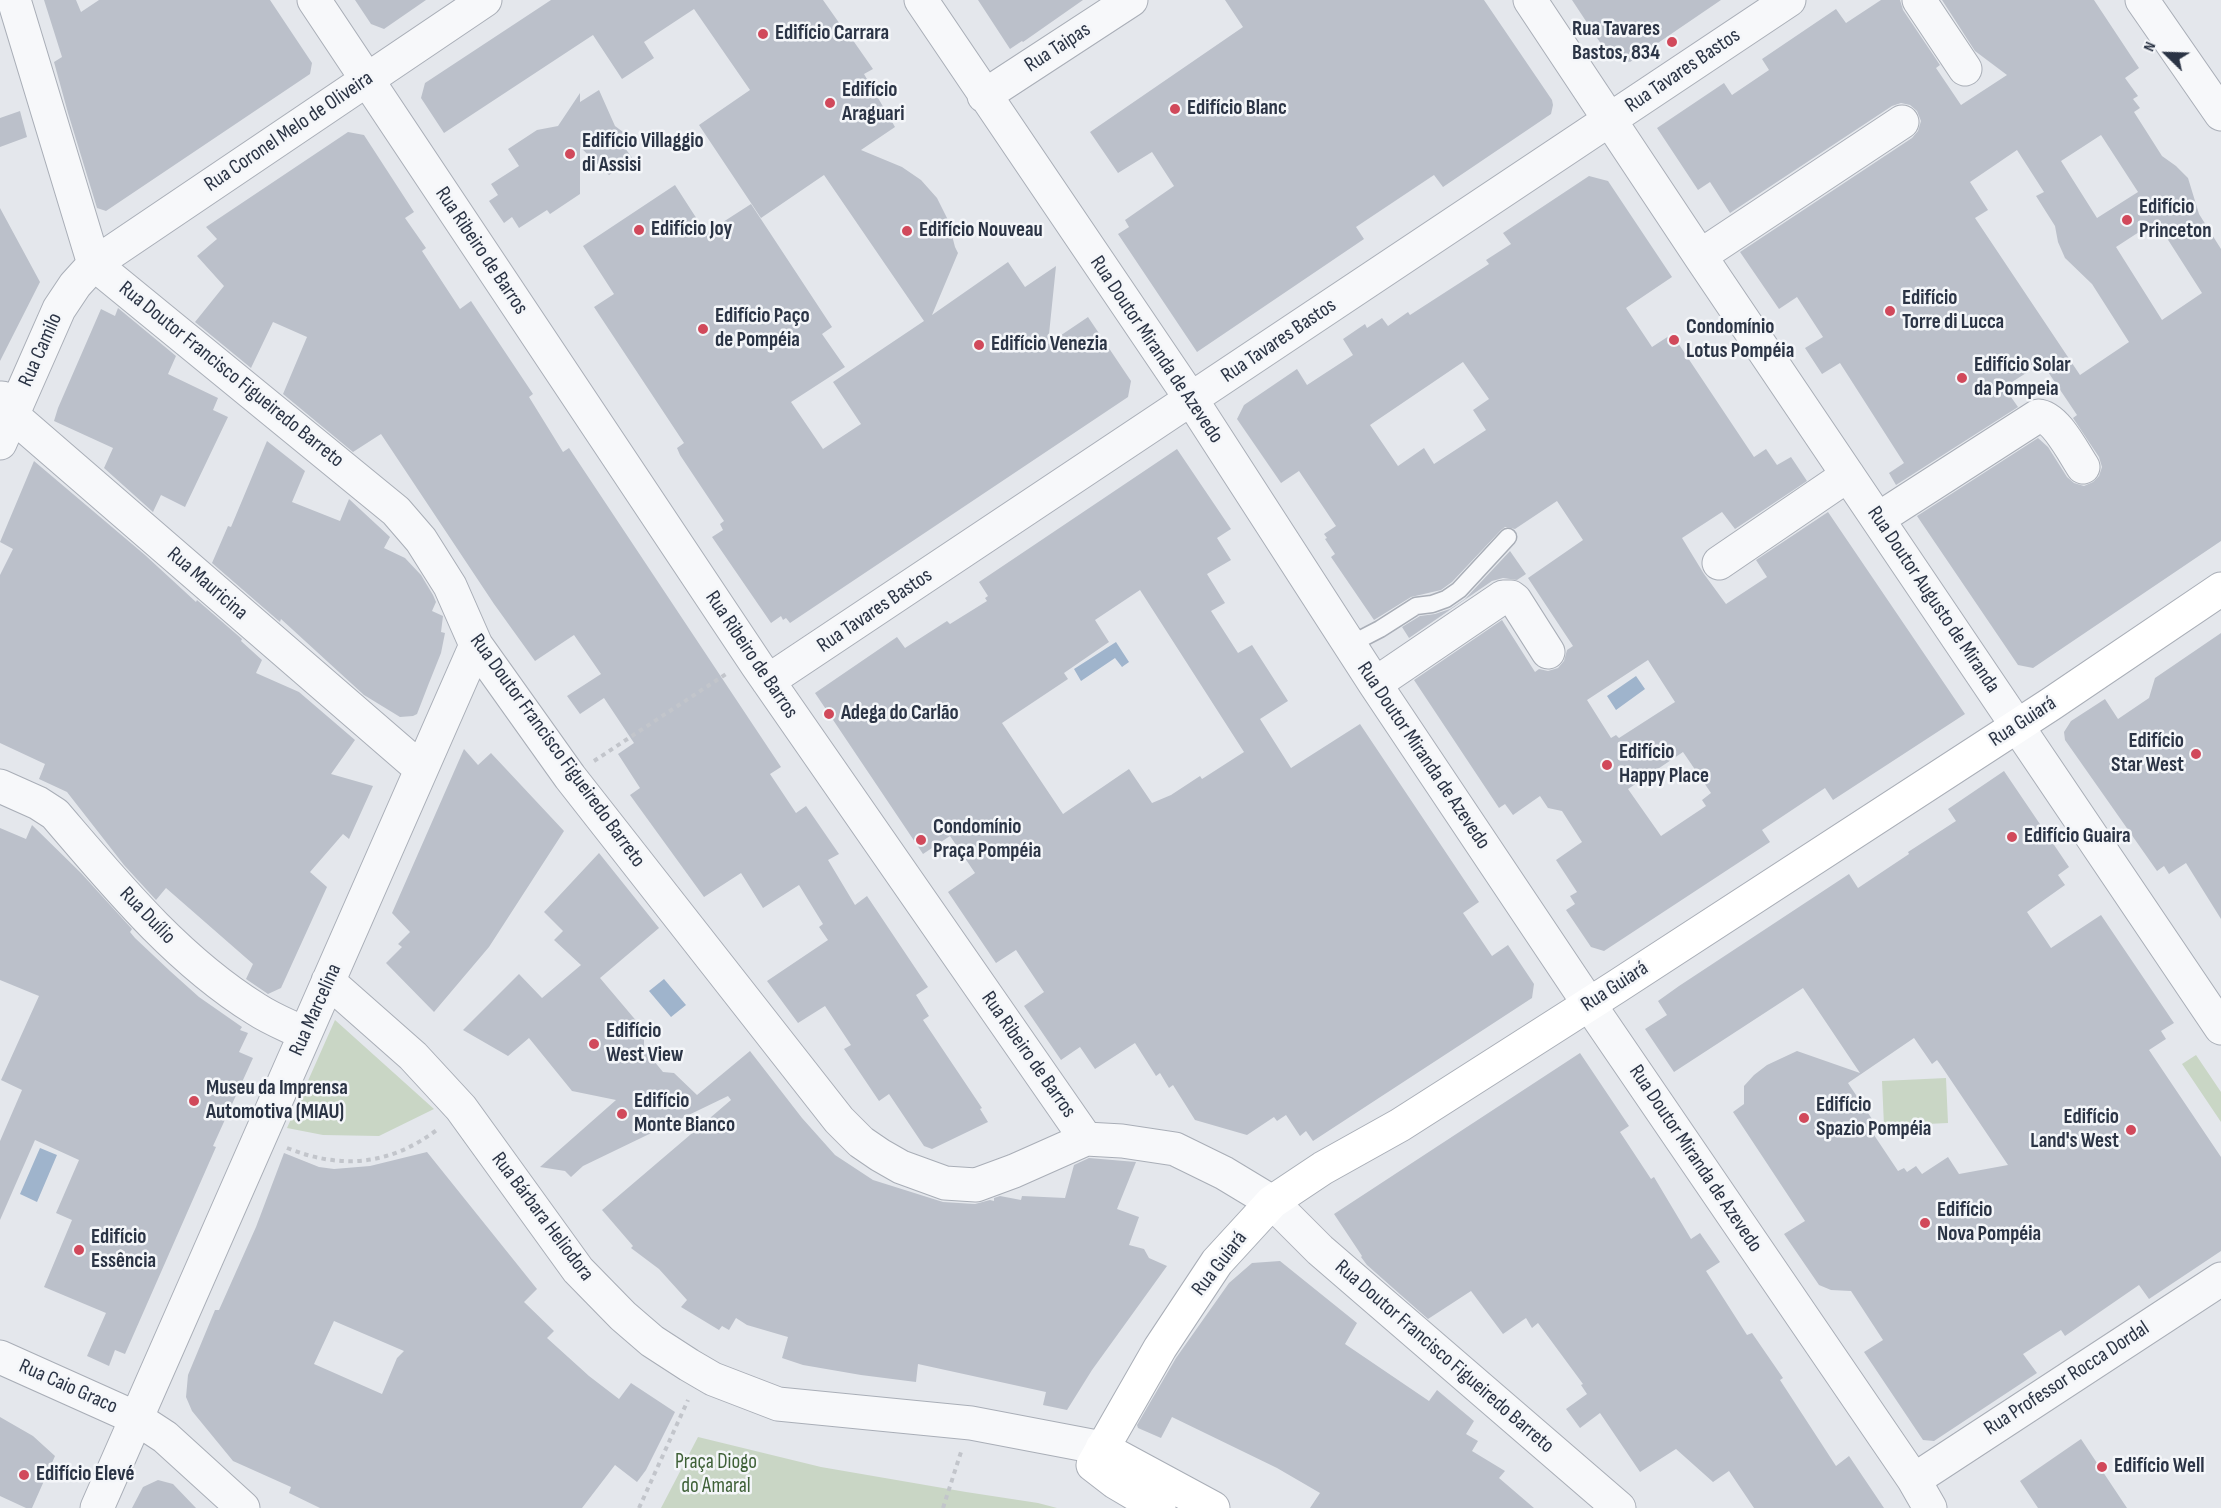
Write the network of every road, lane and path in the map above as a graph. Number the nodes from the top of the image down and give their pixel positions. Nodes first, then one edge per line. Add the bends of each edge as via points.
1 (14, 0) edge
2 (314, 0) edge
3 (485, 0) edge
4 (921, 0) edge
5 (1131, 0) edge
6 (1530, 0) edge
7 (1789, 0) edge
8 (1919, 0) edge
9 (2142, 0) edge
10 (1965, 69) dead end
11 (366, 80) junction
12 (984, 96) junction
13 (2221, 114) edge
14 (1610, 120) junction
15 (1902, 122) dead end
16 (1700, 256) junction
17 (94, 264) junction
18 (1191, 399) junction
19 (4, 417) edge
20 (2083, 467) dead end
21 (1848, 475) junction
22 (1878, 519) junction
23 (1508, 537) dead end
24 (1719, 562) dead end
25 (2221, 589) edge
26 (476, 645) junction
27 (1349, 645) junction
28 (1548, 652) dead end
29 (768, 681) junction
30 (1375, 684) junction
31 (699, 691) dead end
32 (2018, 725) junction
33 (421, 769) junction
34 (570, 777) junction
35 (0, 786) edge
36 (328, 981) junction
37 (1589, 1004) junction
38 (2221, 1028) edge
39 (305, 1034) junction
40 (461, 1108) junction
41 (260, 1137) junction
42 (1086, 1139) junction
43 (1272, 1202) junction
44 (2221, 1279) edge
45 (0, 1357) edge
46 (700, 1372) junction
47 (136, 1418) junction
48 (971, 1423) junction
49 (1090, 1453) junction
50 (1914, 1480) junction
51 (98, 1508) edge
52 (243, 1508) edge
53 (639, 1508) edge
54 (943, 1508) edge
55 (1159, 1508) edge
56 (1213, 1508) edge
57 (1619, 1508) edge
58 (1930, 1508) edge

1 - 17 street
2 - 11 street, Rua Ribeiro de Barros
3 - 11 street, Rua Coronel Melo de Oliveira
4 - 12 street, Rua Doutor Miranda de Azevedo
5 - 12 street, Rua Taipas
6 - 14 street, Rua Doutor Augusto de Miranda
7 - 14 street, Rua Tavares Bastos
8 - 10 street
9 - 13 street
11 - 17 street, Rua Coronel Melo de Oliveira
11 - 29 street, Rua Ribeiro de Barros
12 - 18 street, Rua Doutor Miranda de Azevedo
14 - 16 street, Rua Doutor Augusto de Miranda
14 - 18 street, Rua Tavares Bastos
15 - 16 street
16 - 21 street, Rua Doutor Augusto de Miranda
17 - 19 street, Rua Camilo via 59,309
17 - 26 street, Rua Doutor Francisco Figueiredo Barreto via 396,511 421,540 450,586
18 - 27 street, Rua Doutor Miranda de Azevedo
18 - 29 street, Rua Tavares Bastos
19 - 33 street, Rua Mauricina
20 - 22 street via 2053,423 2038,416
21 - 22 street, Rua Doutor Augusto de Miranda
21 - 24 street
22 - 32 street, Rua Doutor Augusto de Miranda
23 - 27 lane via 1446,599 1416,606
25 - 32 street, Rua Guiará
26 - 33 street, Rua Marcelina
26 - 34 street, Rua Doutor Francisco Figueiredo Barreto
27 - 30 street, Rua Doutor Miranda de Azevedo
28 - 30 street via 1515,600 1507,596
29 - 42 street, Rua Ribeiro de Barros
30 - 37 street, Rua Doutor Miranda de Azevedo
31 - 34 path
32 - 37 street, Rua Guiará
32 - 38 street, Rua Doutor Augusto de Miranda
33 - 36 street, Rua Marcelina
34 - 42 street, Rua Doutor Francisco Figueiredo Barreto via 839,1120 861,1142 924,1177 976,1185
35 - 39 street, Rua Duílio via 55,814 137,909 221,986
36 - 39 street, Rua Marcelina
36 - 40 street, Rua Bárbara Heliodora via 412,1056
37 - 43 street, Rua Guiará
37 - 50 street, Rua Doutor Miranda de Azevedo
39 - 41 street, Rua Marcelina
40 - 41 path via 420,1142 370,1160 312,1158
40 - 46 street, Rua Bárbara Heliodora via 578,1270 652,1341
41 - 47 street, Rua Marcelina
42 - 43 street, Rua Ribeiro de Barros via 1175,1149
43 - 49 street, Rua Guiará via 1217,1262
43 - 57 street, Rua Doutor Francisco Figueiredo Barreto via 1320,1250
44 - 50 street, Rua Professor Rocca Dordal
45 - 47 street, Rua Caio Graco
46 - 48 street, Rua Bárbara Heliodora via 778,1404
46 - 53 path
47 - 51 street, Rua Marcelina
47 - 52 street, Rua Caio Graco via 165,1437
48 - 49 street, Rua Bárbara Heliodora
48 - 54 path
49 - 55 street, Rua Bárbara Heliodora via 1115,1482
49 - 56 street, Rua Bárbara Heliodora
50 - 58 street, Rua Doutor Miranda de Azevedo

